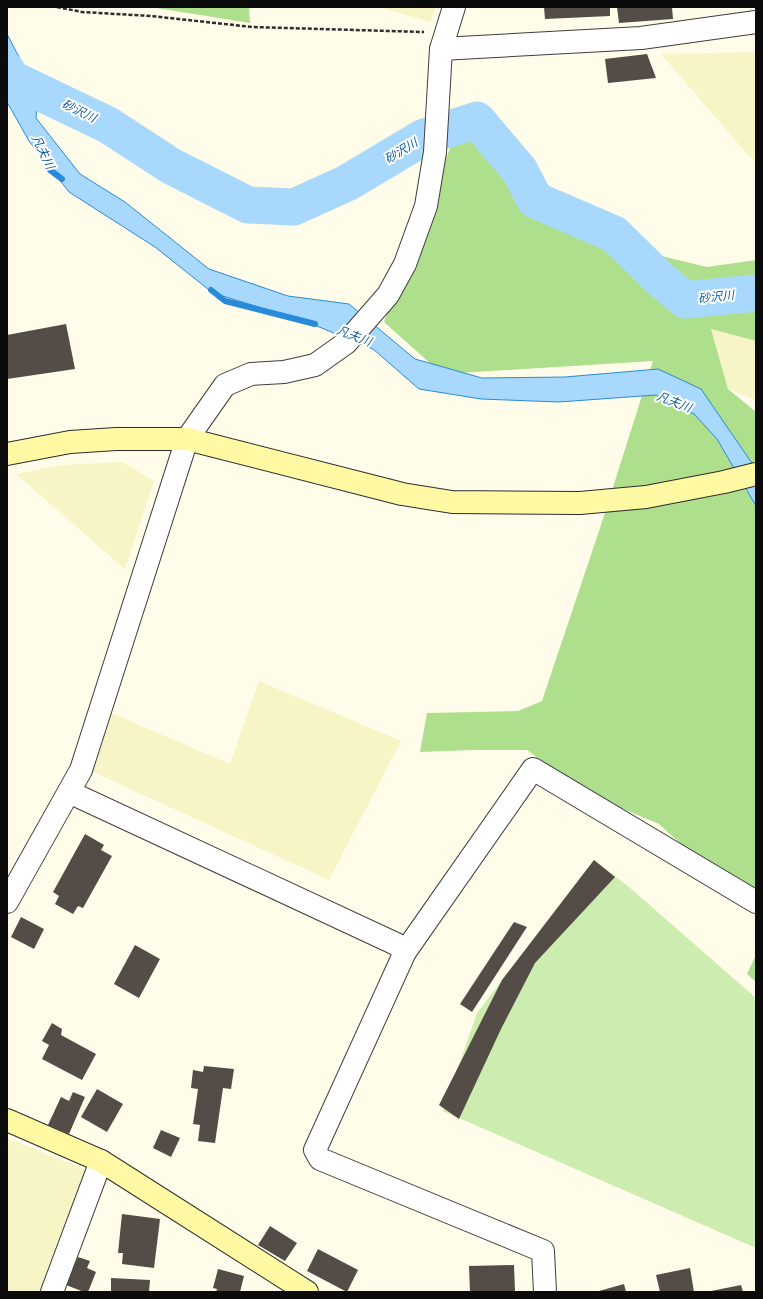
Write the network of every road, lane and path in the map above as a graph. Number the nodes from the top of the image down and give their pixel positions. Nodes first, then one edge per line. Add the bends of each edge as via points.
1 (57, 7) edge
2 (454, 7) edge
3 (756, 22) edge
4 (444, 41) junction
5 (187, 439) junction
6 (7, 454) edge
7 (756, 474) edge
8 (69, 792) junction
9 (7, 902) edge
10 (756, 902) edge
11 (405, 952) junction
12 (7, 1120) edge
13 (101, 1161) junction
14 (52, 1292) edge
15 (307, 1292) edge
16 (545, 1292) edge

1 - 4 path via 82,12 151,16 252,27
2 - 4 street
3 - 4 street via 641,38
4 - 5 street via 435,152 426,206 405,264 388,295 346,343 314,365 284,372 251,374 225,385
5 - 6 street via 70,442
5 - 7 street via 402,494 452,502 580,503 646,497
5 - 8 street via 81,770
8 - 9 street
8 - 11 street via 396,944
10 - 11 street via 533,769
11 - 16 street via 315,1150 320,1159 543,1251
12 - 13 street
13 - 14 street
13 - 15 street

